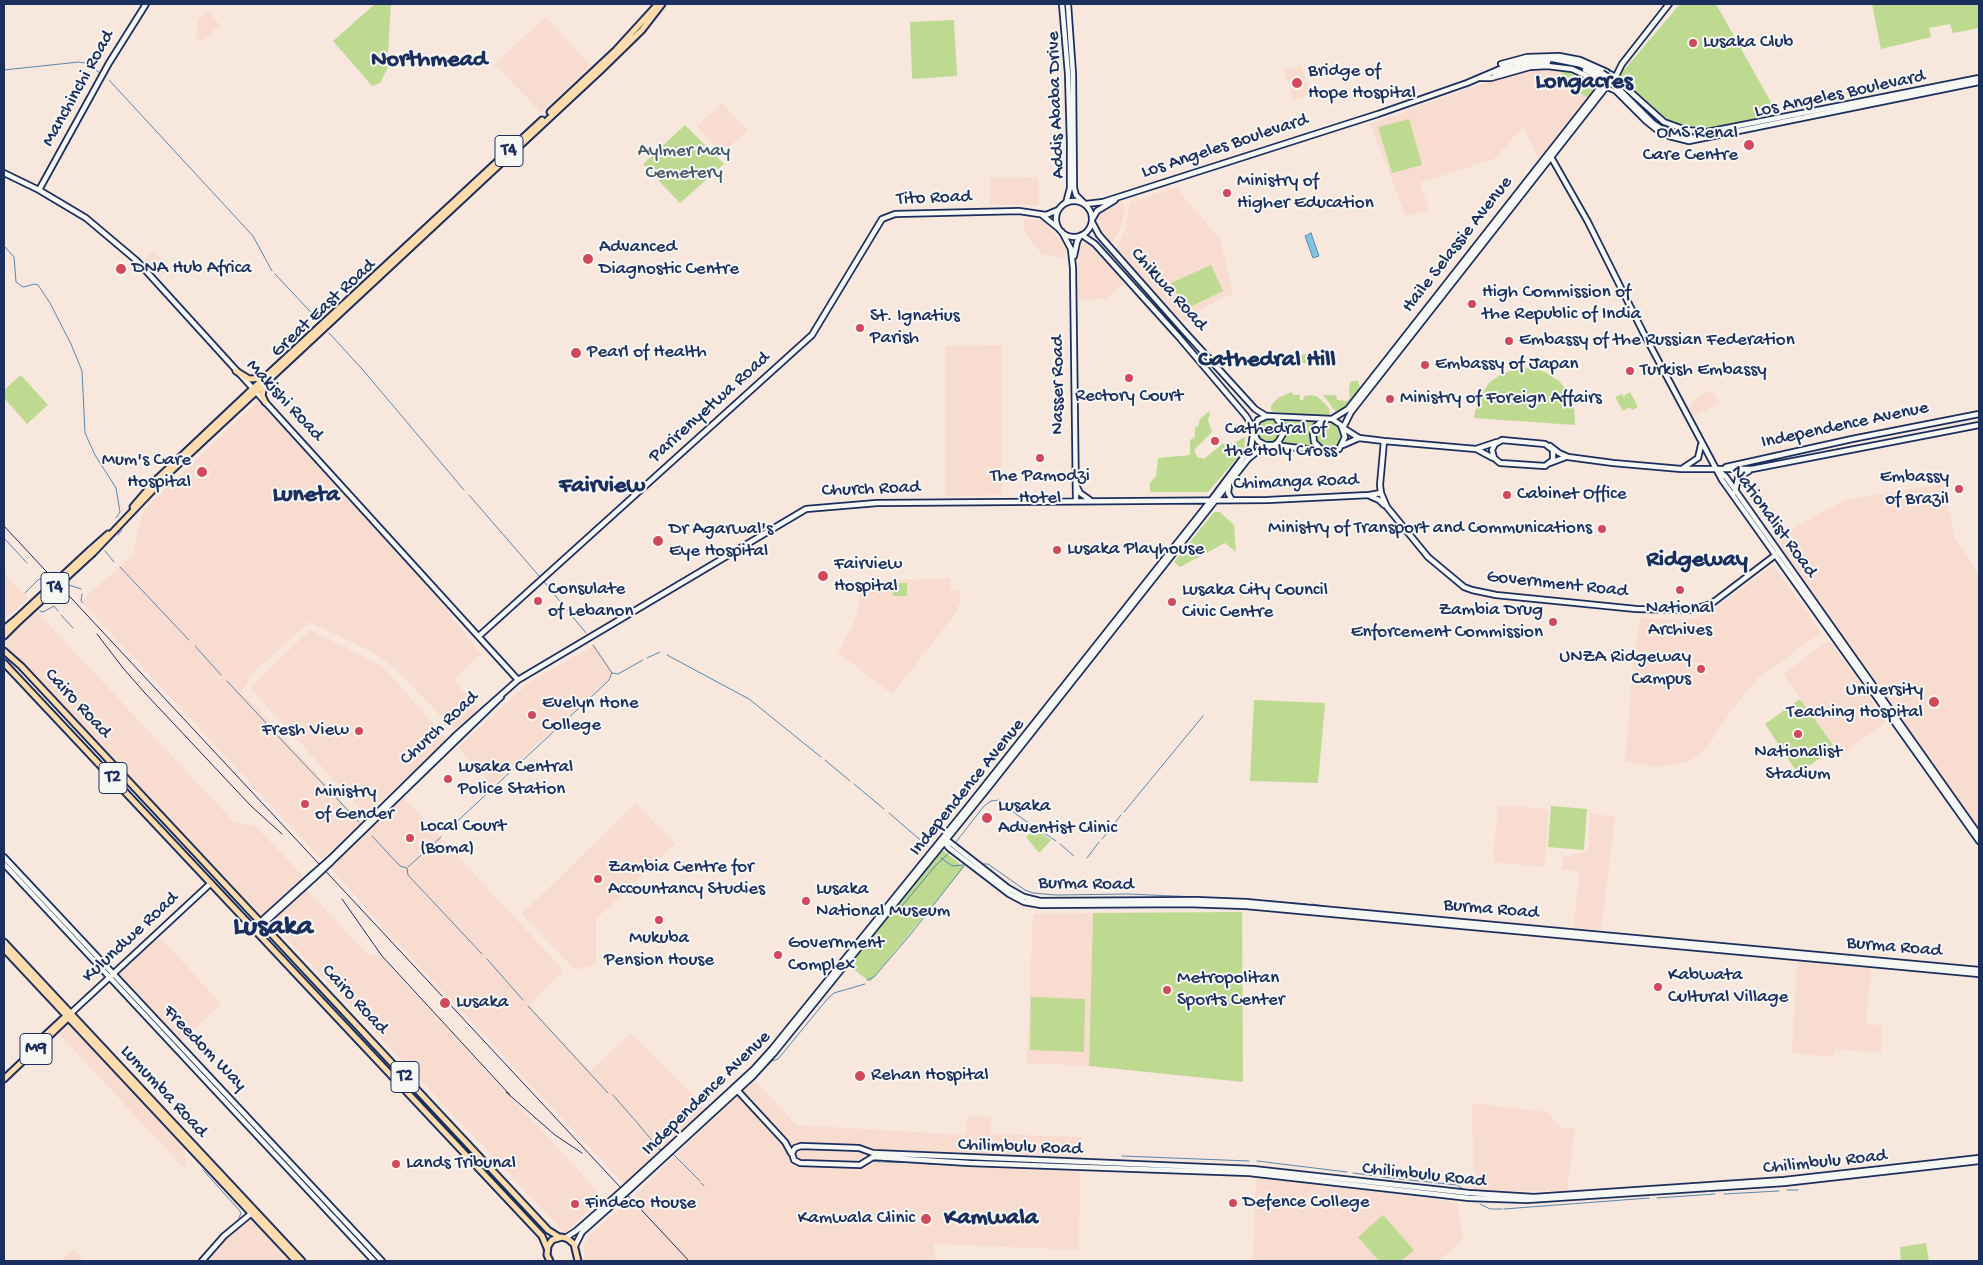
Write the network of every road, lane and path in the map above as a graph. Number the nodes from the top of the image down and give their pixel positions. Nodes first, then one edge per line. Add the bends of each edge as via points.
1 (146, 4) edge
2 (658, 4) edge
3 (662, 4) edge
4 (1062, 4) edge
5 (1068, 4) edge
6 (1670, 4) edge
7 (1622, 64) junction
8 (1610, 74) junction
9 (1479, 78) junction
10 (1979, 80) edge
11 (1616, 81) junction
12 (1604, 85) junction
13 (1706, 138) junction
14 (1549, 156) junction
15 (4, 173) edge
16 (39, 190) junction
17 (1123, 196) junction
18 (1066, 203) junction
19 (1085, 204) junction
20 (1058, 210) junction
21 (1042, 215) junction
22 (1092, 220) junction
23 (1061, 231) junction
24 (1081, 235) junction
25 (1073, 268) junction
26 (805, 342) joint
27 (236, 371) junction
28 (264, 378) junction
29 (266, 384) junction
30 (254, 391) junction
31 (265, 402) junction
32 (1979, 414) edge
33 (1267, 416) junction
34 (1276, 418) junction
35 (1332, 419) junction
36 (1324, 420) junction
37 (1979, 425) edge
38 (1343, 428) junction
39 (1254, 432) junction
40 (1359, 438) junction
41 (1852, 440) junction
42 (1384, 442) junction
43 (1497, 442) junction
44 (1701, 443) junction
45 (1272, 445) junction
46 (1342, 445) junction
47 (1550, 446) junction
48 (1476, 449) junction
49 (1854, 449) junction
50 (1322, 450) junction
51 (1568, 457) junction
52 (1494, 458) junction
53 (1550, 464) junction
54 (1681, 469) junction
55 (1717, 469) junction
56 (1752, 469) junction
57 (1230, 482) junction
58 (1076, 483) junction
59 (1735, 492) junction
60 (1381, 493) junction
61 (1369, 495) junction
62 (1194, 500) junction
63 (1214, 500) junction
64 (1232, 500) junction
65 (1076, 501) junction
66 (1094, 501) junction
67 (1062, 502) junction
68 (1388, 507) junction
69 (1200, 514) junction
70 (1776, 555) junction
71 (16, 621) junction
72 (4, 629) edge
73 (4, 636) edge
74 (479, 636) junction
75 (4, 651) edge
76 (4, 663) edge
77 (512, 672) junction
78 (518, 680) junction
79 (500, 694) junction
80 (53, 701) junction
81 (47, 707) junction
82 (59, 707) junction
83 (52, 713) junction
84 (119, 772) junction
85 (125, 777) junction
86 (113, 778) junction
87 (118, 783) junction
88 (1979, 835) edge
89 (184, 840) junction
90 (1979, 840) edge
91 (944, 841) junction
92 (177, 846) junction
93 (189, 846) junction
94 (183, 852) junction
95 (4, 857) edge
96 (330, 861) junction
97 (4, 864) edge
98 (211, 883) junction
99 (263, 922) junction
100 (256, 930) junction
101 (4, 942) edge
102 (4, 949) edge
103 (1979, 970) edge
104 (1979, 974) edge
105 (111, 976) junction
106 (313, 979) junction
107 (307, 985) junction
108 (319, 985) junction
109 (312, 991) junction
110 (68, 1017) junction
111 (373, 1043) junction
112 (367, 1049) junction
113 (379, 1049) junction
114 (372, 1055) junction
115 (4, 1074) edge
116 (4, 1079) edge
117 (737, 1090) junction
118 (435, 1109) junction
119 (428, 1115) junction
120 (440, 1115) junction
121 (434, 1121) junction
122 (785, 1142) junction
123 (796, 1147) junction
124 (866, 1152) junction
125 (792, 1155) junction
126 (1979, 1158) edge
127 (866, 1160) junction
128 (1979, 1161) edge
129 (508, 1187) junction
130 (627, 1189) junction
131 (502, 1193) junction
132 (514, 1193) junction
133 (618, 1196) junction
134 (507, 1199) junction
135 (252, 1212) junction
136 (562, 1237) junction
137 (576, 1249) junction
138 (547, 1251) junction
139 (202, 1261) edge
140 (296, 1261) edge
141 (302, 1261) edge
142 (374, 1261) edge
143 (382, 1261) edge
144 (544, 1261) edge
145 (550, 1261) edge
146 (573, 1261) edge
147 (578, 1261) edge

1 - 16 main road, Manchinchi Road via 105,70
2 - 28 main road, Great East Road / T4 via 598,69
3 - 29 main road, Great East Road / T4 via 642,30 600,71
4 - 18 main road, Addis Ababa Drive via 1070,143 1070,184
5 - 19 main road, Addis Ababa Drive via 1073,74 1074,188
6 - 7 main road
7 - 8 main road
7 - 11 main road
8 - 9 main road, Los Angeles Boulevard via 1580,60 1538,56 1507,62
8 - 11 main road, Los Angeles Boulevard
8 - 12 main road via 1603,76
9 - 11 main road, Los Angeles Boulevard, bridge via 1508,65 1540,59 1565,61
9 - 12 main road, Los Angeles Boulevard via 1547,66 1580,72
9 - 17 main road, Los Angeles Boulevard
10 - 11 main road, Los Angeles Boulevard via 1692,134 1667,128 1655,120
10 - 13 main road, Los Angeles Boulevard
11 - 12 main road via 1614,86
11 - 13 main road, Los Angeles Boulevard via 1665,131
12 - 13 main road, Los Angeles Boulevard via 1669,136 1689,141
12 - 14 main road, Haile Selassie Avenue
14 - 35 main road, Haile Selassie Avenue via 1348,409
14 - 38 main road, Haile Selassie Avenue via 1351,412
14 - 44 main road via 1588,222
15 - 16 main road, Makishi Road
16 - 27 main road, Makishi Road via 86,218 117,243
17 - 19 main road, Los Angeles Boulevard
17 - 22 main road, Los Angeles Boulevard via 1098,210
18 - 19 main road via 1078,201
18 - 20 main road
19 - 22 main road
20 - 21 main road, Tito Road
20 - 23 main road via 1056,218
21 - 23 main road, Tito Road
21 - 26 main road, Tito Road via 1019,211 895,214 885,217 818,328
22 - 24 main road via 1089,230
22 - 33 main road, Chikwa Road via 1098,234 1112,250 1255,409
23 - 24 main road via 1071,236
23 - 25 main road, Nasser Road via 1071,249
24 - 25 main road, Nasser Road via 1074,249
24 - 39 main road, Chikwa Road via 1095,244 1178,336 1246,416
25 - 58 main road, Nasser Road
26 - 74 main road, Parirenyetwa Road
27 - 28 main road via 250,378
27 - 30 main road, Makishi Road
28 - 30 main road, Great East Road / T4
29 - 30 main road, Great East Road / T4
29 - 31 main road via 262,395
30 - 31 main road, Makishi Road
30 - 71 main road, Great East Road / T4, bridge via 158,479 92,552
31 - 74 main road, Makishi Road
32 - 41 main road, Independence Avenue
33 - 34 main road
33 - 39 main road via 1258,420
34 - 36 main road
34 - 45 main road via 1284,429 1281,439
35 - 36 main road
35 - 38 main road
36 - 50 main road via 1313,434 1316,445
37 - 49 main road, Independence Avenue
38 - 40 main road, Independence Avenue
38 - 46 main road via 1345,437
39 - 45 main road via 1261,444
39 - 63 main road, Independence Avenue via 1251,447
40 - 42 main road, Independence Avenue
40 - 46 main road
41 - 49 main road
41 - 55 main road, Independence Avenue
42 - 48 main road, Independence Avenue
42 - 60 main road, Government Road
43 - 47 main road, Independence Avenue
43 - 48 main road, Independence Avenue
43 - 52 main road via 1492,450
44 - 54 main road via 1698,458
44 - 55 main road
45 - 50 main road
45 - 57 main road, Independence Avenue via 1248,458
46 - 50 main road via 1335,451
47 - 51 main road, Independence Avenue
47 - 53 main road via 1554,456
48 - 52 main road, Independence Avenue
49 - 56 main road, Independence Avenue
51 - 53 main road, Independence Avenue
51 - 54 main road, Independence Avenue
52 - 53 main road, Independence Avenue via 1500,463
54 - 55 main road, Independence Avenue
55 - 56 main road, Independence Avenue
55 - 59 main road, Nationalist Road
55 - 70 main road, Nationalist Road
56 - 59 main road via 1737,481
57 - 63 main road, Independence Avenue
57 - 64 main road via 1228,493
58 - 65 main road, Nasser Road
58 - 66 main road via 1080,493
58 - 67 main road via 1072,495
59 - 70 main road, Nationalist Road
60 - 61 main road, Chimanga Road
60 - 68 main road, Government Road
61 - 64 main road, Chimanga Road
61 - 68 main road
62 - 63 main road, Church Road
62 - 66 main road, Church Road
62 - 69 main road via 1200,505
63 - 64 main road, Chimanga Road
63 - 69 main road, Independence Avenue
63 - 91 main road, Independence Avenue
65 - 66 main road, Church Road
65 - 67 main road, Church Road
67 - 78 main road, Church Road via 877,503 810,508
68 - 70 main road, Government Road via 1428,557 1464,587 1496,595 1639,609 1690,610 1711,604
69 - 91 main road, Independence Avenue
70 - 88 main road, Nationalist Road
70 - 90 main road, Nationalist Road
71 - 72 main road, Great East Road / T4
71 - 73 main road, Great East Road / T4
74 - 77 main road, Makishi Road
75 - 80 main road, Cairo Road / T2
76 - 81 main road, Cairo Road / T2
77 - 78 main road, Makishi Road
77 - 79 main road via 513,678
78 - 79 main road, Church Road
78 - 96 main road, Church Road
79 - 96 main road, Church Road via 401,786
80 - 81 main road
80 - 82 main road, Cairo Road / T2
81 - 83 main road, Cairo Road / T2
82 - 83 main road
82 - 84 main road, Cairo Road / T2
83 - 86 main road, Cairo Road / T2
84 - 85 main road, Cairo Road / T2
84 - 86 main road
85 - 87 main road
85 - 89 main road, Cairo Road / T2
86 - 87 main road, Cairo Road / T2
87 - 92 main road, Cairo Road / T2
89 - 92 main road
89 - 93 main road, Cairo Road / T2
91 - 103 main road, Burma Road via 1008,888 1040,901 1246,902
91 - 104 main road, Burma Road via 1010,894 1024,902 1041,905 1246,906
91 - 117 main road, Independence Avenue via 774,1053
91 - 130 main road, Independence Avenue via 759,1064
92 - 94 main road, Cairo Road / T2
93 - 94 main road
93 - 99 main road, Cairo Road / T2
94 - 98 main road, Cairo Road / T2
95 - 105 main road, Freedom Way
96 - 99 main road, Church Road, bridge
97 - 105 main road, Freedom Way
98 - 100 main road, Cairo Road / T2
98 - 105 main road, Kulundwe Road
99 - 100 main road, Church Road
99 - 106 main road, Cairo Road / T2
100 - 107 main road, Cairo Road / T2
101 - 110 main road, Lumumba Road
102 - 110 main road, Lumumba Road
105 - 110 main road, Kulundwe Road
105 - 142 main road, Freedom Way
105 - 143 main road, Freedom Way
106 - 107 main road via 312,984
106 - 108 main road, Cairo Road / T2
107 - 109 main road, Cairo Road / T2
108 - 109 main road
108 - 111 main road, Cairo Road / T2
109 - 112 main road, Cairo Road / T2
110 - 115 main road, M9
110 - 116 main road, M9
110 - 135 main road, Lumumba Road
111 - 112 main road via 372,1048
111 - 113 main road, Cairo Road / T2
112 - 114 main road, Cairo Road / T2
113 - 114 main road
113 - 118 main road, Cairo Road / T2
114 - 119 main road, Cairo Road / T2
117 - 122 main road, Chilimbulu Road
117 - 130 main road, Independence Avenue
118 - 119 main road via 434,1114
118 - 120 main road, Cairo Road / T2
119 - 121 main road, Cairo Road / T2
120 - 121 main road
120 - 129 main road, Cairo Road / T2
121 - 131 main road, Cairo Road / T2
122 - 123 main road, Chilimbulu Road
122 - 125 main road, Chilimbulu Road
123 - 124 main road, Chilimbulu Road via 859,1148
123 - 125 main road
124 - 126 main road, Chilimbulu Road via 1253,1169 1523,1197 1784,1180
124 - 127 main road
125 - 127 main road via 800,1163 862,1167
127 - 128 main road, Chilimbulu Road via 873,1157 903,1158 1249,1173 1469,1198 1527,1200 1784,1183
129 - 131 main road
129 - 132 main road, Cairo Road / T2
130 - 133 main road, Independence Avenue, bridge
131 - 134 main road, Cairo Road / T2
132 - 134 main road
132 - 136 main road, Cairo Road / T2 via 548,1230
133 - 136 main road, Independence Avenue via 576,1231
133 - 137 main road, Independence Avenue via 582,1232
134 - 138 main road, Cairo Road / T2 via 542,1236
135 - 139 main road
135 - 140 main road, Lumumba Road
135 - 141 main road, Lumumba Road
136 - 137 main road, Cairo Road
136 - 138 main road via 552,1240
137 - 146 main road
137 - 147 main road
138 - 144 main road
138 - 145 main road, Cairo Road

